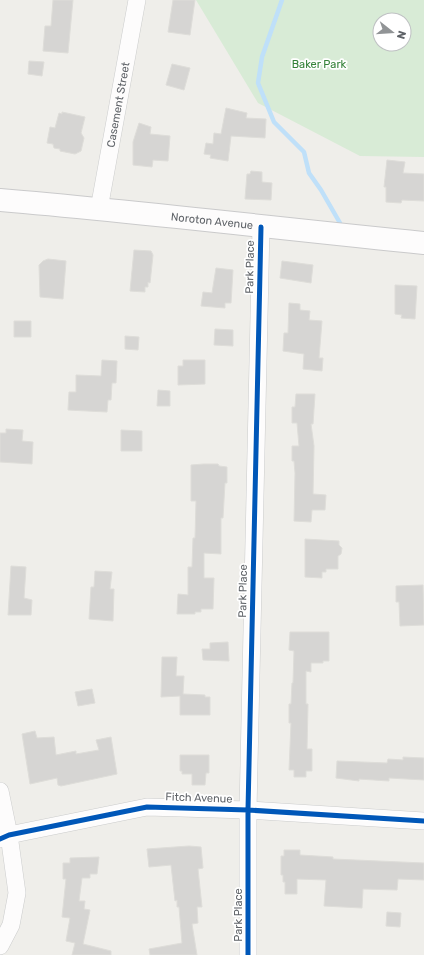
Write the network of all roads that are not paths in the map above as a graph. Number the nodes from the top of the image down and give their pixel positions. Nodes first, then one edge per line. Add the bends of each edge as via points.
1 (137, 0) edge
2 (0, 200) edge
3 (99, 209) junction
4 (261, 227) junction
5 (424, 243) edge
6 (0, 791) edge
7 (248, 810) junction
8 (424, 821) edge
9 (5, 837) edge
10 (0, 946) edge
11 (248, 955) edge

1 - 3 street, Casement Street
2 - 3 main road, Noroton Avenue
3 - 4 main road, Noroton Avenue
4 - 5 main road, Noroton Avenue
4 - 7 street, Park Place
6 - 9 street
7 - 8 street, Fitch Avenue
7 - 9 street, Fitch Avenue via 147,806
7 - 11 street, Park Place
9 - 10 street via 17,894 11,925

